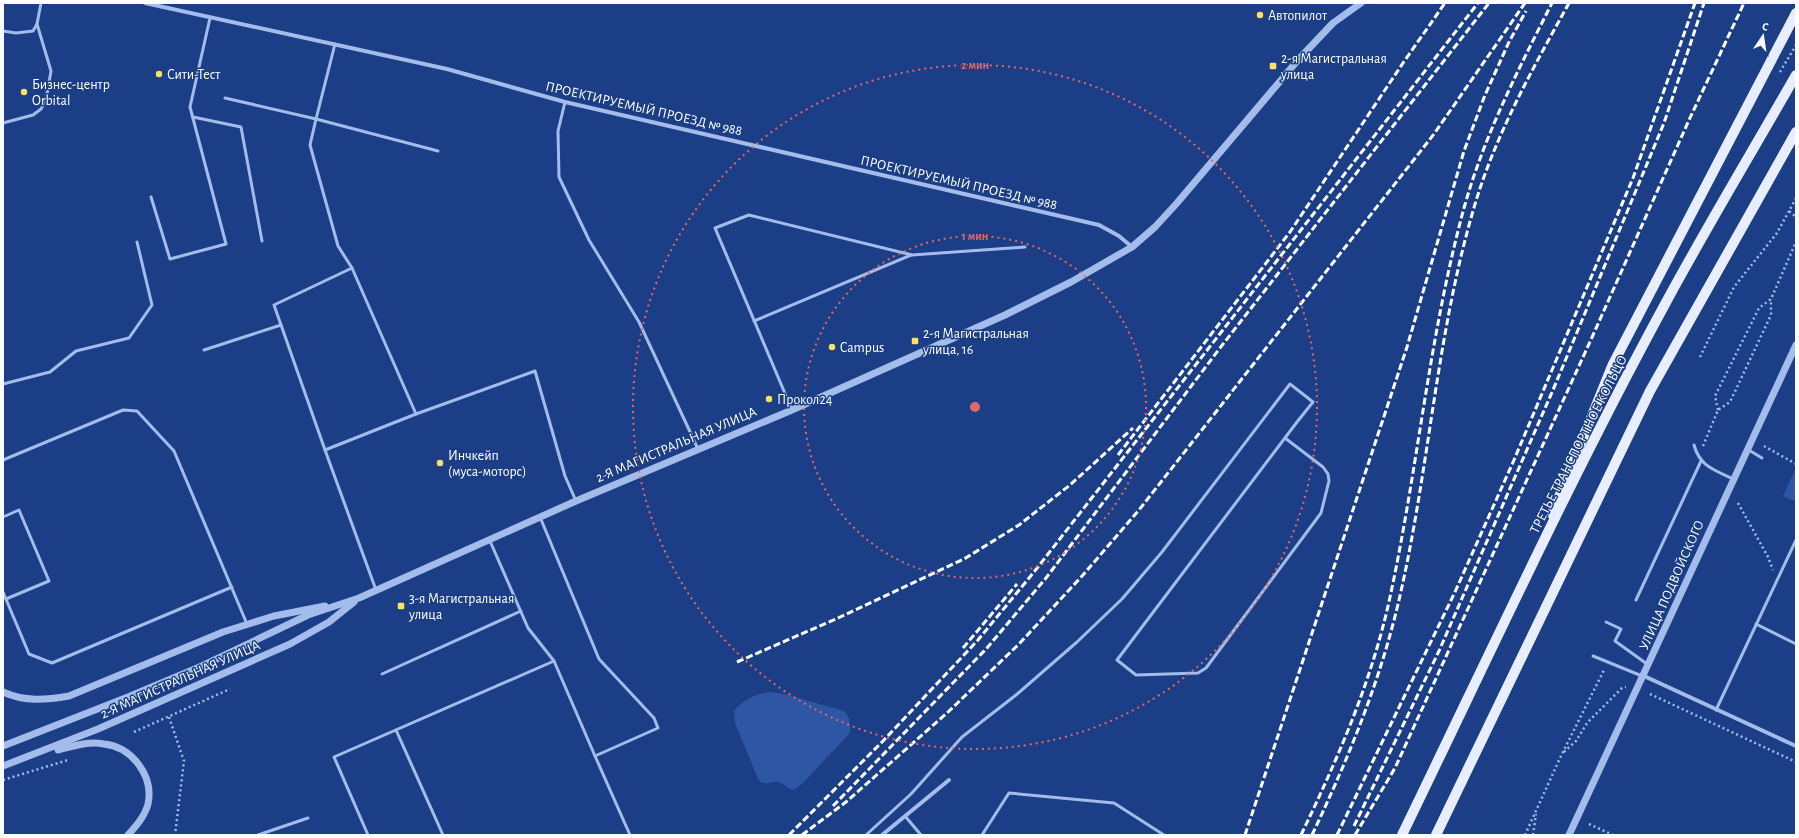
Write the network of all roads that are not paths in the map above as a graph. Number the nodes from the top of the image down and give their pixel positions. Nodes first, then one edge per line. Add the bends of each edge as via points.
1 (42, 3) edge
2 (146, 3) edge
3 (1361, 3) edge
4 (1796, 13) edge
5 (210, 18) junction
6 (37, 24) junction
7 (3, 31) edge
8 (335, 44) junction
9 (1796, 75) edge
10 (225, 98) dead end
11 (565, 102) junction
12 (193, 117) junction
13 (316, 119) junction
14 (3, 123) edge
15 (1796, 132) edge
16 (438, 151) dead end
17 (151, 197) dead end
18 (262, 241) dead end
19 (138, 242) dead end
20 (1025, 247) dead end
21 (1132, 247) junction
22 (912, 255) junction
23 (352, 268) junction
24 (754, 321) junction
25 (281, 325) junction
26 (1796, 345) edge
27 (204, 350) dead end
28 (3, 384) edge
29 (792, 410) junction
30 (416, 414) junction
31 (1285, 438) junction
32 (1694, 445) dead end
33 (1747, 449) junction
34 (325, 450) junction
35 (698, 450) junction
36 (1762, 458) dead end
37 (3, 460) edge
38 (1701, 461) junction
39 (1733, 479) junction
40 (576, 501) junction
41 (3, 517) edge
42 (540, 517) junction
43 (489, 539) junction
44 (1796, 540) edge
45 (1528, 575) junction
46 (232, 587) junction
47 (376, 590) junction
48 (3, 592) edge
49 (6, 599) junction
50 (356, 599) junction
51 (1636, 600) dead end
52 (521, 611) junction
53 (1606, 622) dead end
54 (247, 624) junction
55 (1756, 624) junction
56 (1796, 644) edge
57 (1593, 656) dead end
58 (554, 660) junction
59 (1649, 665) junction
60 (382, 674) dead end
61 (1644, 676) junction
62 (3, 692) edge
63 (1716, 710) junction
64 (396, 730) junction
65 (3, 746) edge
66 (64, 746) junction
67 (1796, 746) edge
68 (595, 756) junction
69 (3, 766) edge
70 (949, 780) dead end
71 (906, 816) junction
72 (308, 818) dead end
73 (128, 835) edge
74 (258, 835) edge
75 (368, 835) edge
76 (443, 835) edge
77 (630, 835) edge
78 (866, 835) edge
79 (882, 835) edge
80 (922, 835) edge
81 (982, 835) edge
82 (1164, 835) edge
83 (1402, 835) edge
84 (1436, 835) edge
85 (1569, 835) edge

1 - 6 lane
2 - 5 street, ПРОЕКТИРУЕМЫЙ ПРОЕЗД № 988
3 - 21 street, 2-Я МАГИСТРАЛЬНАЯ УЛИЦА via 1328,29 1298,60 1177,203
4 - 45 main road via 1613,364
5 - 8 street, ПРОЕКТИРУЕМЫЙ ПРОЕЗД № 988
5 - 12 lane via 190,107
6 - 7 lane via 33,31 24,33
6 - 14 lane via 51,70 46,100 41,109 33,115
8 - 11 street, ПРОЕКТИРУЕМЫЙ ПРОЕЗД № 988 via 447,69
8 - 13 lane
9 - 45 main road, ТРЕТЬЕ ТРАНСПОРТНОЕ КОЛЬЦО via 1661,312
10 - 13 lane
11 - 21 street, ПРОЕКТИРУЕМЫЙ ПРОЕЗД № 988 via 1099,225
11 - 35 lane via 558,131 559,178 588,240 639,322
12 - 17 lane via 226,244 170,259
12 - 18 lane via 241,127
13 - 16 lane
13 - 23 lane via 310,145 338,246
15 - 84 main road via 1650,391
19 - 28 lane via 152,305 129,338 76,351 50,372
20 - 22 lane
21 - 29 street, 2-Я МАГИСТРАЛЬНАЯ УЛИЦА via 1006,315
22 - 24 lane
22 - 24 lane via 749,215 715,228
23 - 25 lane via 274,304
23 - 30 lane
24 - 29 lane
25 - 27 lane
25 - 34 lane
26 - 33 street, УЛИЦА ПОДВОЙСКОГО
29 - 35 street, 2-Я МАГИСТРАЛЬНАЯ УЛИЦА
30 - 34 lane
30 - 40 lane via 535,371 565,476
31 - 31 lane via 1117,660 1136,675 1198,673 1206,668 1321,513 1329,481 1328,474 1323,467
31 - 78 lane via 1313,402 1290,384 1162,552 1122,599 1077,642 962,737 911,794
32 - 38 lane
33 - 36 lane
33 - 39 street, УЛИЦА ПОДВОЙСКОГО
34 - 47 lane
35 - 40 street, 2-Я МАГИСТРАЛЬНАЯ УЛИЦА
37 - 46 lane via 122,410 137,411 174,451
38 - 39 lane
38 - 51 lane
39 - 59 street, УЛИЦА ПОДВОЙСКОГО
40 - 42 street, 2-Я МАГИСТРАЛЬНАЯ УЛИЦА
41 - 49 lane via 19,510 49,581
42 - 43 street, 2-Я МАГИСТРАЛЬНАЯ УЛИЦА
42 - 68 lane via 599,659 654,718 658,728
43 - 47 street, 2-Я МАГИСТРАЛЬНАЯ УЛИЦА
43 - 52 lane
44 - 55 lane
45 - 83 main road, ТРЕТЬЕ ТРАНСПОРТНОЕ КОЛЬЦО
46 - 49 lane via 52,663 29,654
46 - 54 lane
47 - 50 street, 2-Я МАГИСТРАЛЬНАЯ УЛИЦА
48 - 49 lane
50 - 54 street
50 - 65 street, 2-Я МАГИСТРАЛЬНАЯ УЛИЦА via 308,615 202,666
50 - 66 street, 2-Я МАГИСТРАЛЬНАЯ УЛИЦА via 329,622 290,644
52 - 58 lane via 528,628
52 - 60 lane
53 - 59 lane via 1621,629 1615,641
54 - 62 street via 69,696 32,700
55 - 56 lane
55 - 63 lane
57 - 61 lane
58 - 64 lane
58 - 68 lane
59 - 61 street, УЛИЦА ПОДВОЙСКОГО
61 - 63 street
61 - 85 street, УЛИЦА ПОДВОЙСКОГО
63 - 67 street
64 - 75 lane via 334,757
64 - 76 lane
66 - 69 street
66 - 73 street via 91,743 118,747 130,754 139,764 146,778 148,804 143,816
68 - 77 lane
70 - 71 street
71 - 79 street
71 - 80 lane
72 - 74 lane
81 - 82 lane via 1009,793 1114,803

